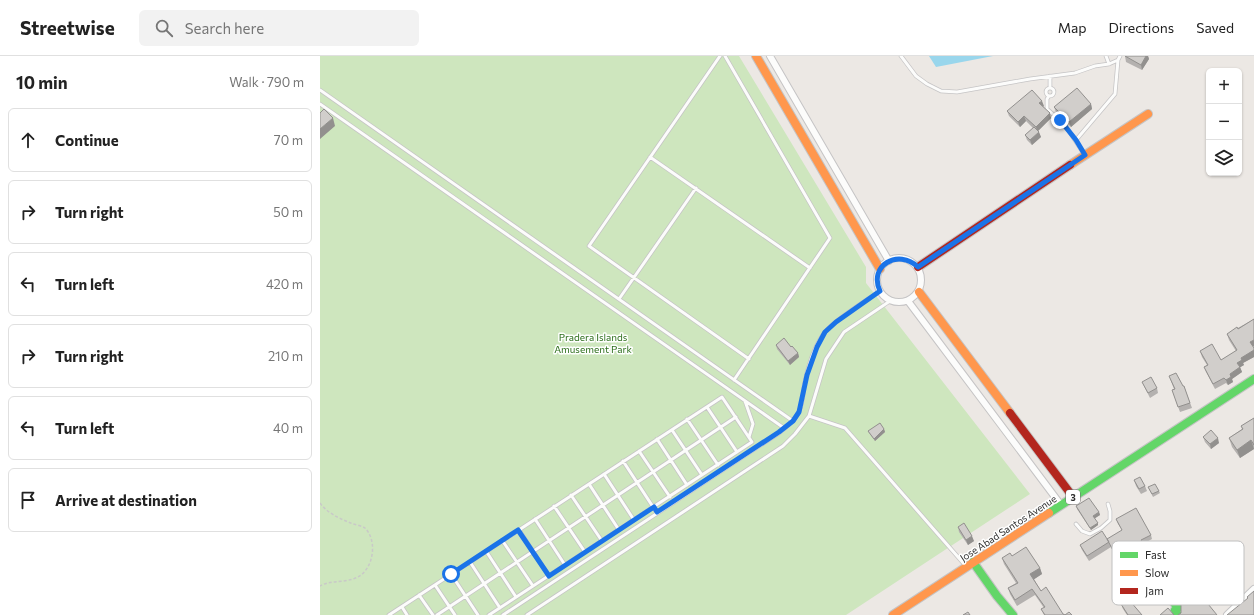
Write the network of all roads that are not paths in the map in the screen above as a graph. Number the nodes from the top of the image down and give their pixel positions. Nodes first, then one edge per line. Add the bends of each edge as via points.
1 (720, 56) edge
2 (725, 56) edge
3 (756, 56) edge
4 (770, 56) edge
5 (901, 56) edge
6 (1106, 56) edge
7 (1120, 56) edge
8 (1118, 60) junction
9 (1109, 64) junction
10 (1050, 76) junction
11 (1050, 88) junction
12 (320, 90) edge
13 (1049, 96) junction
14 (320, 104) edge
15 (1148, 114) dead end
16 (1076, 140) junction
17 (1085, 155) junction
18 (650, 157) junction
19 (696, 188) junction
20 (889, 261) junction
21 (918, 267) junction
22 (810, 268) junction
23 (880, 269) junction
24 (634, 277) junction
25 (880, 291) junction
26 (919, 292) junction
27 (619, 299) junction
28 (890, 301) junction
29 (908, 302) junction
30 (749, 359) junction
31 (1254, 379) edge
32 (734, 380) junction
33 (745, 401) junction
34 (707, 407) junction
35 (809, 416) junction
36 (736, 417) junction
37 (687, 419) junction
38 (793, 421) junction
39 (721, 428) junction
40 (784, 428) junction
41 (672, 430) junction
42 (750, 437) junction
43 (1028, 437) junction
44 (657, 439) junction
45 (701, 440) junction
46 (1017, 446) junction
47 (639, 451) junction
48 (686, 451) junction
49 (737, 452) junction
50 (671, 460) junction
51 (623, 461) junction
52 (718, 465) junction
53 (653, 472) junction
54 (604, 474) junction
55 (702, 475) junction
56 (638, 482) junction
57 (589, 484) junction
58 (687, 485) junction
59 (571, 495) junction
60 (618, 496) junction
61 (670, 497) junction
62 (1073, 497) junction
63 (1108, 504) dead end
64 (1061, 505) junction
65 (554, 506) junction
66 (603, 506) junction
67 (654, 507) junction
68 (657, 512) junction
69 (586, 517) junction
70 (535, 519) junction
71 (634, 520) junction
72 (1076, 524) dead end
73 (569, 528) junction
74 (518, 530) junction
75 (619, 530) junction
76 (502, 540) junction
77 (549, 541) junction
78 (602, 541) junction
79 (486, 551) junction
80 (533, 552) junction
81 (585, 552) junction
82 (470, 562) junction
83 (517, 562) junction
84 (565, 565) junction
85 (969, 565) junction
86 (500, 573) junction
87 (451, 574) junction
88 (549, 576) junction
89 (484, 584) junction
90 (435, 585) junction
91 (533, 586) junction
92 (1254, 589) edge
93 (419, 595) junction
94 (466, 596) junction
95 (516, 597) junction
96 (1244, 599) edge
97 (1176, 605) edge
98 (1238, 605) edge
99 (402, 606) junction
100 (449, 607) junction
101 (500, 608) junction
102 (389, 615) edge
103 (407, 615) edge
104 (433, 615) edge
105 (437, 615) edge
106 (455, 615) edge
107 (478, 615) edge
108 (489, 615) edge
109 (502, 615) edge
110 (527, 615) edge
111 (893, 615) edge
112 (1013, 615) edge
113 (1178, 615) edge
114 (1228, 615) edge

1 - 18 lane
2 - 22 lane via 830,238
3 - 23 main road
4 - 20 street
5 - 10 lane via 916,76 941,91 957,92
6 - 9 lane
7 - 8 lane
8 - 9 lane
8 - 16 lane via 1115,94
9 - 10 lane via 1075,73
10 - 11 lane
11 - 13 lane via 1045,92
11 - 13 lane via 1054,92
12 - 27 lane
13 - 16 lane via 1047,109 1065,125
14 - 33 lane
15 - 17 main road
16 - 17 lane
17 - 21 main road
18 - 19 lane
18 - 24 lane via 589,246
19 - 22 lane
19 - 24 lane
20 - 21 street via 901,258 913,262
20 - 23 street
21 - 26 street via 922,279
22 - 30 lane
23 - 25 street via 877,276
24 - 27 lane
24 - 30 lane
25 - 28 street
25 - 38 lane via 825,332 805,381 799,412
26 - 29 street
26 - 43 main road
27 - 32 lane
28 - 29 street
28 - 35 lane via 839,338 826,359
29 - 46 street
30 - 32 lane
31 - 62 main road, Jose Abad Santos Avenue / 3
32 - 38 lane
33 - 40 lane
33 - 42 lane via 753,424
34 - 36 lane via 722,396
34 - 37 lane
34 - 39 lane
35 - 85 lane via 845,428
35 - 110 lane via 783,446
36 - 39 lane
36 - 42 lane
37 - 41 lane
37 - 45 lane
38 - 40 lane
39 - 45 lane
39 - 49 lane
40 - 68 lane
41 - 44 lane
41 - 48 lane
42 - 49 lane via 752,442
43 - 46 street
43 - 62 main road
44 - 47 lane
44 - 50 lane
45 - 48 lane
45 - 52 lane
46 - 64 street
47 - 51 lane
47 - 53 lane
48 - 50 lane
48 - 55 lane
49 - 52 lane
50 - 53 lane
50 - 58 lane
51 - 54 lane
51 - 56 lane
52 - 55 lane
53 - 56 lane
53 - 61 lane
54 - 57 lane
54 - 60 lane
55 - 58 lane
56 - 60 lane
56 - 67 lane
57 - 59 lane
57 - 66 lane
58 - 61 lane
59 - 65 lane
59 - 69 lane
60 - 66 lane
60 - 71 lane
61 - 67 lane
62 - 64 main road, Jose Abad Santos Avenue / 3
63 - 72 lane via 1110,520 1101,528 1090,534 1082,531
64 - 85 main road, Jose Abad Santos Avenue / 3
65 - 70 lane
65 - 73 lane
66 - 69 lane
66 - 75 lane
67 - 68 lane
67 - 71 lane
68 - 109 lane
69 - 73 lane
69 - 78 lane
70 - 74 lane
70 - 77 lane
71 - 75 lane
73 - 77 lane
73 - 81 lane
74 - 76 lane
74 - 80 lane
75 - 78 lane
76 - 79 lane
76 - 83 lane
77 - 80 lane
77 - 84 lane
78 - 81 lane
79 - 82 lane
79 - 86 lane
80 - 83 lane
80 - 88 lane
81 - 84 lane
82 - 87 lane
82 - 89 lane
83 - 86 lane
83 - 91 lane
84 - 88 lane
85 - 111 main road, Jose Abad Santos Avenue / 3
85 - 112 main road
86 - 89 lane
86 - 95 lane
87 - 90 lane
87 - 94 lane
88 - 91 lane
89 - 94 lane
89 - 101 lane
90 - 93 lane
90 - 100 lane
91 - 95 lane
92 - 96 street
93 - 99 lane
93 - 104 lane
94 - 100 lane
94 - 107 lane
95 - 101 lane
97 - 113 main road
98 - 114 street
99 - 102 lane
99 - 103 lane
100 - 105 lane
100 - 106 lane
101 - 108 lane

